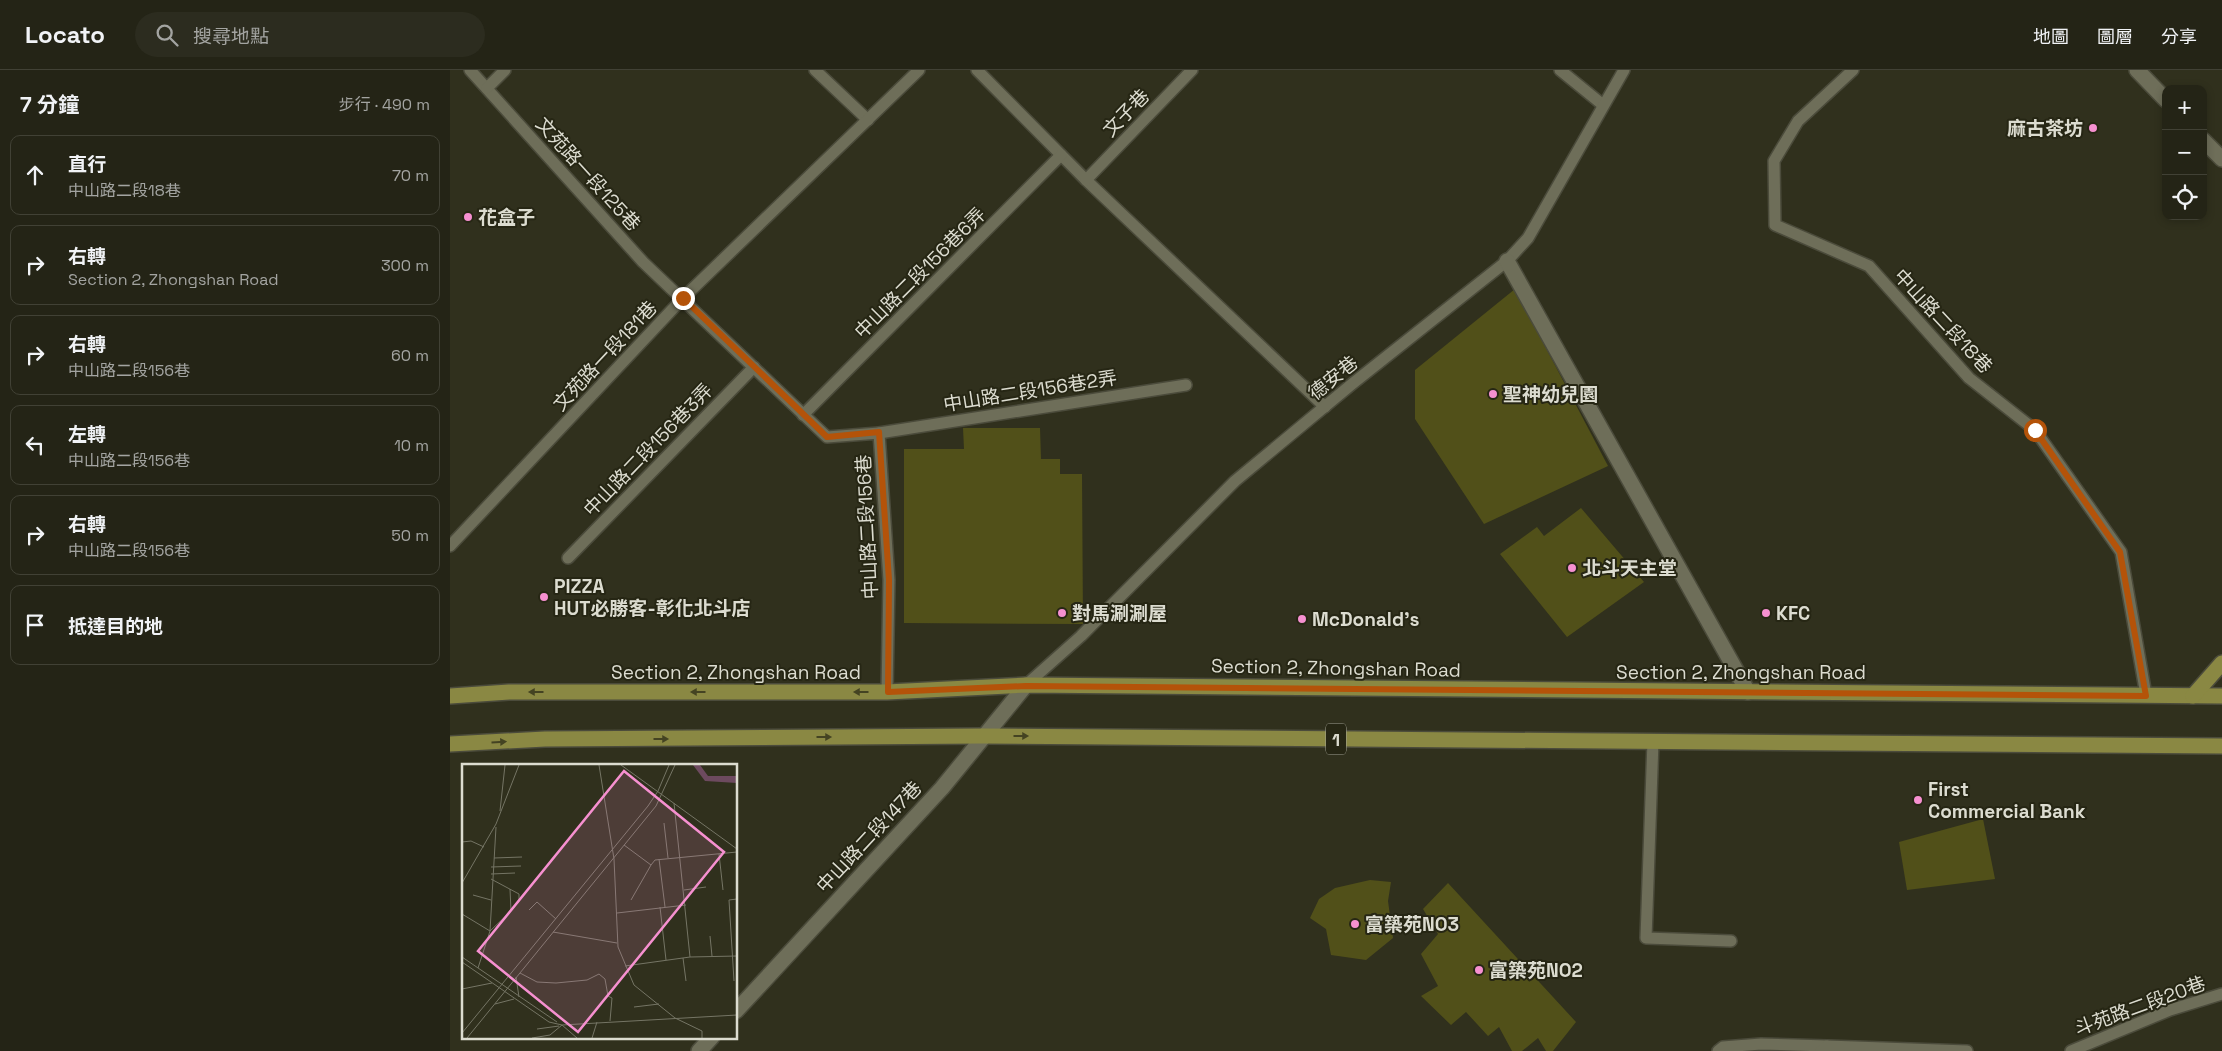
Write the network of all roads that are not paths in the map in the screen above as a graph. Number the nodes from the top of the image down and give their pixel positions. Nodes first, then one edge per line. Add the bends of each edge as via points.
1 (470, 70) edge
2 (505, 70) edge
3 (815, 70) edge
4 (919, 70) edge
5 (977, 70) edge
6 (1192, 70) edge
7 (1560, 70) edge
8 (1624, 70) edge
9 (1853, 70) edge
10 (2137, 70) edge
11 (487, 88) junction
12 (2162, 96) edge
13 (1603, 105) junction
14 (868, 120) junction
15 (2207, 144) edge
16 (1061, 155) junction
17 (2222, 159) edge
18 (1086, 180) junction
19 (1507, 261) junction
20 (683, 298) junction
21 (754, 367) junction
22 (1186, 385) dead end
23 (1325, 407) junction
24 (803, 415) junction
25 (879, 432) junction
26 (450, 546) edge
27 (568, 558) dead end
28 (2222, 663) edge
29 (1026, 686) junction
30 (888, 692) junction
31 (1748, 692) junction
32 (450, 696) edge
33 (2146, 696) junction
34 (2192, 696) junction
35 (2222, 696) edge
36 (983, 736) junction
37 (1653, 741) junction
38 (450, 744) edge
39 (2222, 746) edge
40 (1732, 940) dead end
41 (2222, 994) edge
42 (738, 1009) edge
43 (711, 1038) edge
44 (1824, 1048) edge
45 (699, 1051) edge
46 (1718, 1051) edge
47 (1966, 1051) edge
48 (2071, 1051) edge

1 - 11 lane, 文苑路一段125巷
2 - 11 lane
3 - 14 lane
4 - 14 lane, 文苑路一段181巷
5 - 16 lane
6 - 18 lane, 文子巷
7 - 13 lane
8 - 13 lane, 德安巷
9 - 33 lane, 中山路二段18巷 via 1798,121 1774,161 1775,225 1869,266 1969,378 2035,430 2120,552
10 - 12 street
11 - 20 lane, 文苑路一段125巷 via 643,262
13 - 19 lane, 德安巷 via 1528,238
14 - 20 lane, 文苑路一段181巷
15 - 17 street
16 - 18 lane
16 - 24 lane, 中山路二段156巷6弄
18 - 23 lane
19 - 23 lane, 德安巷
19 - 31 street
20 - 21 lane, 中山路二段156巷
20 - 26 lane, 文苑路一段181巷
21 - 24 lane, 中山路二段156巷
21 - 27 lane, 中山路二段156巷3弄
22 - 25 lane, 中山路二段156巷2弄
23 - 29 lane, 德安巷 via 1236,481 1081,636
24 - 25 lane, 中山路二段156巷 via 827,437
25 - 30 lane, 中山路二段156巷 via 889,580
28 - 34 main road
29 - 30 main road, Section 2, Zhongshan Road
29 - 31 main road, Section 2, Zhongshan Road
29 - 36 street, 中山路二段147巷
30 -> 32 main road, Section 2, Zhongshan Road via 509,692
31 - 33 main road, Section 2, Zhongshan Road
33 - 34 main road, Section 2, Zhongshan Road
34 - 35 main road, Section 2, Zhongshan Road
36 -> 37 main road, 1
38 -> 36 main road, 1 via 545,739
36 - 42 street, 中山路二段147巷 via 942,788
37 - 39 main road, 1
37 - 40 lane via 1646,938
41 - 48 lane, 斗苑路二段20巷 via 2170,1010
43 - 45 street
44 - 46 lane via 1761,1044 1723,1047
44 - 47 lane

